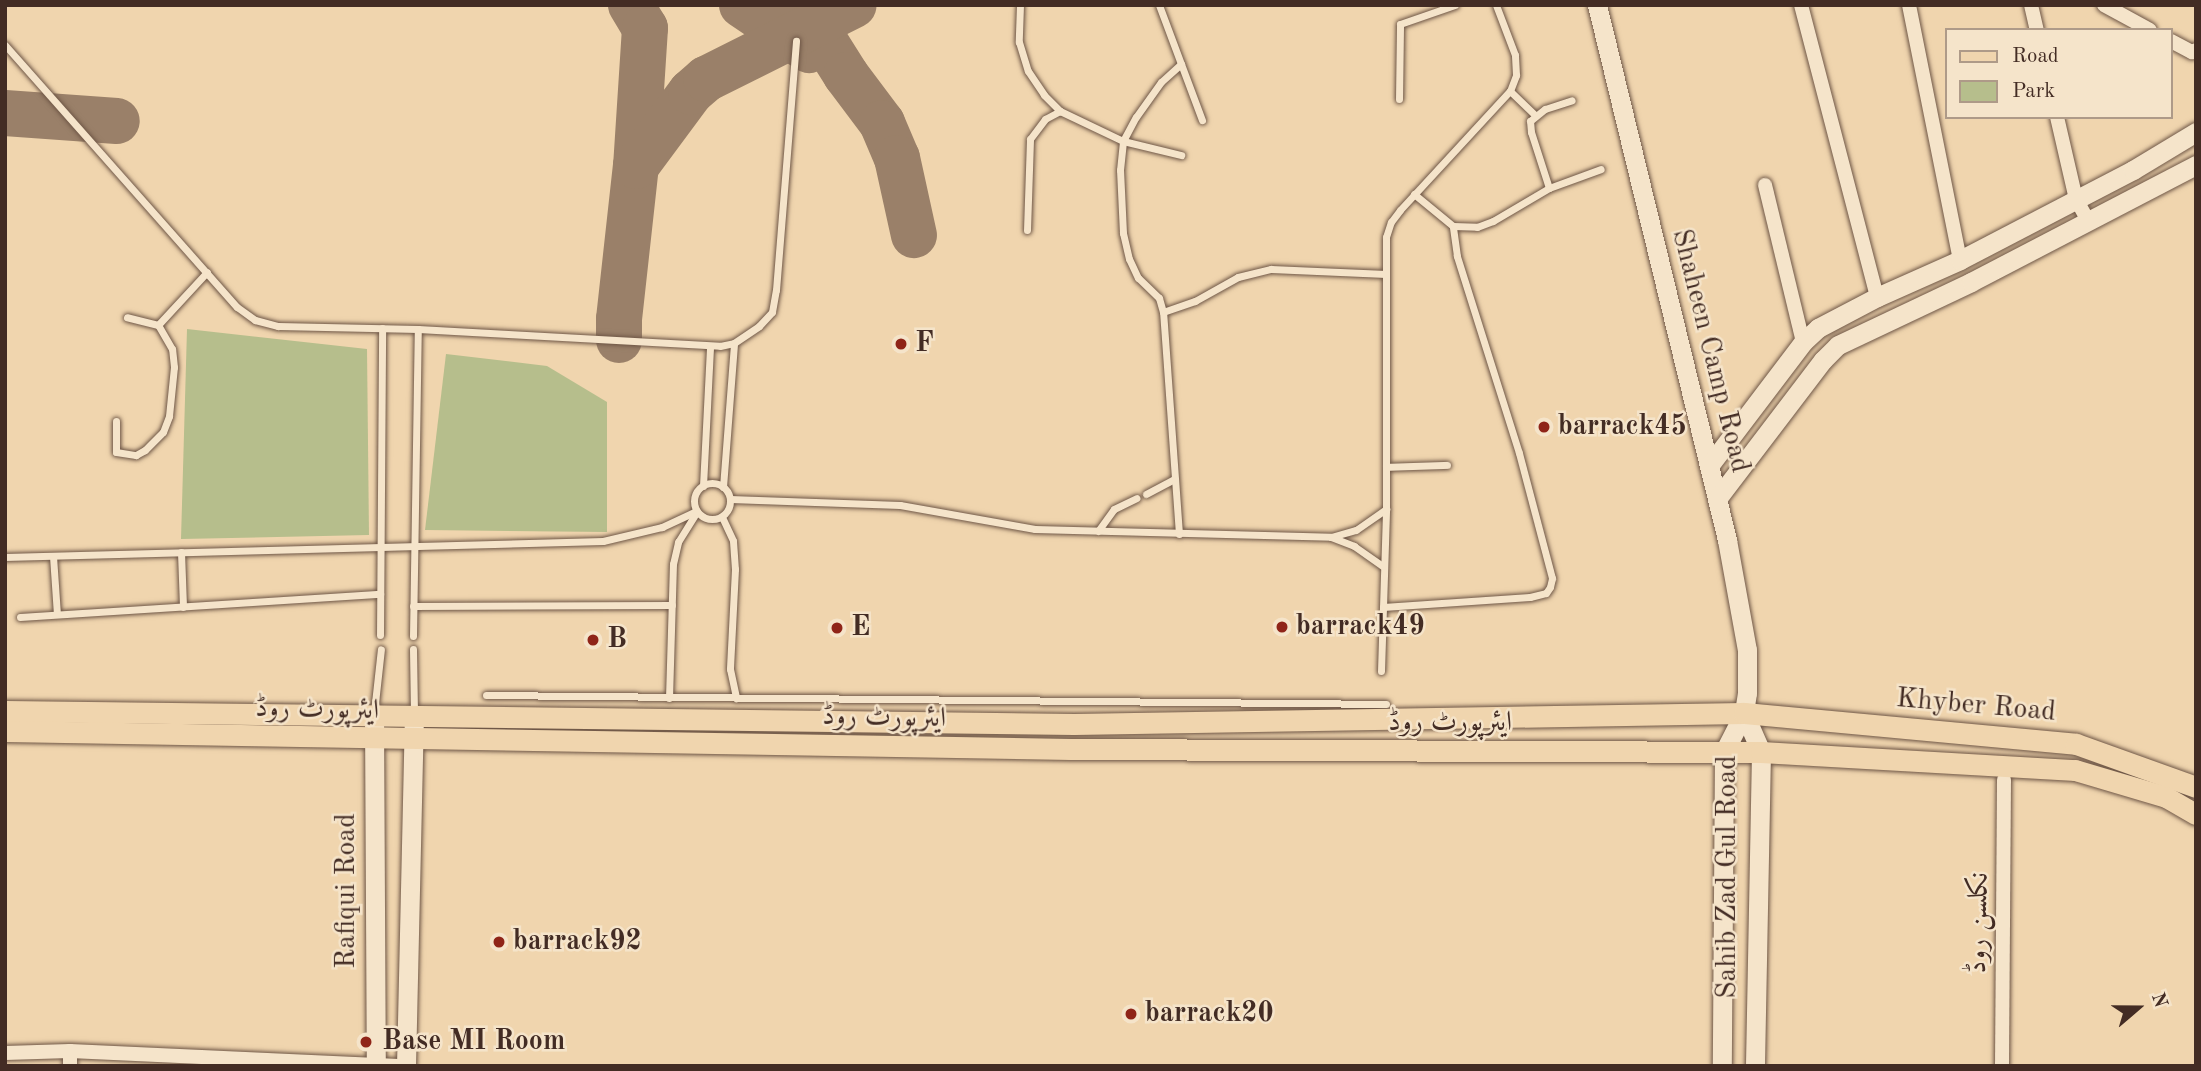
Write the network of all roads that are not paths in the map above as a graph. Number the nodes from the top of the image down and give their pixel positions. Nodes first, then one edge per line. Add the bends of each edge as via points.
1 (1020, 5) edge
2 (1159, 5) edge
3 (1455, 5) edge
4 (1496, 5) edge
5 (1597, 5) edge
6 (1801, 5) edge
7 (1909, 5) edge
8 (2031, 5) edge
9 (2104, 5) edge
10 (2037, 28) edge
11 (2146, 28) edge
12 (796, 41) dead end
13 (2173, 42) edge
14 (5, 45) edge
15 (2196, 50) edge
16 (1181, 64) junction
17 (1510, 91) junction
18 (1399, 99) dead end
19 (1572, 100) dead end
20 (1060, 111) junction
21 (1535, 115) junction
22 (2057, 119) edge
23 (1202, 120) dead end
24 (2196, 132) edge
25 (1123, 141) junction
26 (1181, 155) dead end
27 (2196, 165) edge
28 (1601, 169) dead end
29 (1765, 185) dead end
30 (1549, 188) junction
31 (1414, 194) junction
32 (2076, 200) junction
33 (2089, 222) junction
34 (1453, 226) junction
35 (1027, 230) dead end
36 (1960, 260) junction
37 (207, 272) junction
38 (1386, 274) junction
39 (1877, 297) junction
40 (1163, 312) junction
41 (127, 317) dead end
42 (158, 325) junction
43 (382, 328) junction
44 (418, 329) junction
45 (1803, 342) junction
46 (734, 343) junction
47 (709, 346) junction
48 (116, 421) dead end
49 (1447, 465) dead end
50 (1709, 466) junction
51 (1386, 467) junction
52 (1174, 479) junction
53 (703, 486) junction
54 (723, 487) junction
55 (1146, 494) dead end
56 (1137, 498) dead end
57 (730, 499) junction
58 (1717, 499) junction
59 (1386, 509) junction
60 (697, 510) junction
61 (722, 517) junction
62 (1098, 531) junction
63 (1179, 534) junction
64 (1331, 537) junction
65 (414, 546) junction
66 (381, 547) junction
67 (181, 552) junction
68 (53, 556) junction
69 (5, 557) edge
70 (1383, 566) junction
71 (380, 594) junction
72 (672, 605) junction
73 (413, 606) junction
74 (183, 607) junction
75 (1383, 607) junction
76 (57, 614) junction
77 (20, 617) dead end
78 (380, 635) dead end
79 (413, 636) dead end
80 (381, 649) dead end
81 (413, 649) dead end
82 (1381, 671) dead end
83 (485, 695) dead end
84 (669, 698) junction
85 (736, 698) junction
86 (1386, 704) dead end
87 (5, 711) edge
88 (1744, 713) junction
89 (374, 716) junction
90 (414, 717) junction
91 (5, 731) edge
92 (375, 739) junction
93 (413, 739) junction
94 (1724, 752) junction
95 (1761, 752) junction
96 (2004, 780) dead end
97 (2196, 787) edge
98 (2196, 814) edge
99 (5, 1053) edge
100 (70, 1058) edge
101 (376, 1065) edge
102 (399, 1066) edge
103 (406, 1066) edge
104 (1722, 1066) edge
105 (1755, 1066) edge
106 (2002, 1066) edge

1 - 20 lane via 1019,42 1028,71
2 - 16 lane
3 - 18 lane via 1400,24
4 - 17 lane via 1515,55 1516,75
5 - 50 street, Shaheen Camp Road
6 - 39 street
7 - 36 street
8 - 10 street
9 - 11 street
12 - 46 lane via 772,312
13 - 15 street
14 - 37 lane
16 - 23 lane
16 - 25 lane via 1147,99
17 - 21 lane
17 - 31 lane
19 - 21 lane
20 - 25 lane
20 - 35 lane via 1045,119 1030,139
21 - 30 lane via 1531,132
22 - 32 street
24 - 32 street
25 - 26 lane
25 - 40 lane via 1121,203 1129,259 1138,278 1159,298
27 - 33 street
28 - 30 lane
29 - 45 street
30 - 34 lane via 1478,227
31 - 34 lane
31 - 38 lane via 1391,222 1386,237
32 - 33 street
32 - 36 street
33 - 58 street via 1838,345
34 - 75 lane via 1457,257 1519,453 1550,587 1546,593 1530,597
36 - 39 street
37 - 42 lane
37 - 43 lane via 237,307 255,320 278,326
38 - 40 lane via 1271,269 1238,277 1195,301
38 - 51 lane
39 - 45 street via 1835,317
40 - 52 lane
41 - 42 lane
42 - 48 lane via 172,349 174,367 163,432 136,455 119,455 114,447
43 - 44 lane
43 - 66 lane
44 - 47 lane
44 - 65 lane
45 - 50 street
46 - 47 lane
46 - 54 lane
47 - 53 lane
49 - 51 lane
50 - 58 street, Shaheen Camp Road
51 - 59 lane
52 - 55 lane
52 - 63 lane
53 - 54 lane
53 - 60 lane via 695,497
54 - 57 lane
56 - 62 lane via 1114,509
57 - 61 lane
57 - 62 lane via 900,505 1035,529
58 - 88 street, Shaheen Camp Road via 1749,667
59 - 64 lane via 1356,530
59 - 70 lane
60 - 61 lane via 708,519
60 - 65 lane via 662,527 603,541
60 - 72 lane via 678,542
61 - 85 lane via 733,541 730,669
62 - 63 lane
63 - 64 lane
64 - 70 lane
65 - 66 lane
65 - 73 lane
66 - 67 lane
66 - 71 lane
67 - 68 lane
67 - 74 lane
68 - 69 lane
68 - 76 lane
70 - 75 lane
71 - 74 lane
71 - 78 lane
72 - 73 lane
72 - 84 lane
73 - 79 lane
74 - 76 lane
75 - 82 lane
76 - 77 lane
80 - 89 lane
81 - 90 lane
83 - 84 lane
84 - 85 lane
85 - 86 lane
87 - 89 main road, Khyber Road
88 - 90 main road, Khyber Road via 1074,724
88 - 94 street, Sahib Zad Gul Road
88 - 95 street, Sahib Zad Gul Road
88 - 97 main road, Khyber Road via 2076,744
89 - 90 main road, Khyber Road
89 - 92 street, Rafiqui Road
90 - 93 street
91 - 92 main road, ایئرپورٹ روڈ
92 - 93 main road, ایئرپورٹ روڈ
92 - 101 street, Rafiqui Road
93 - 94 main road, ایئرپورٹ روڈ
93 - 103 street
94 - 95 main road, ایئرپورٹ روڈ
94 - 104 street, Sahib Zad Gul Road
95 - 98 main road, Khyber Road via 2075,770 2166,797
95 - 105 street, Sahib Zad Gul Road
96 - 106 street, نکلسن روڈ
99 - 100 street
100 - 101 street
101 - 102 street

